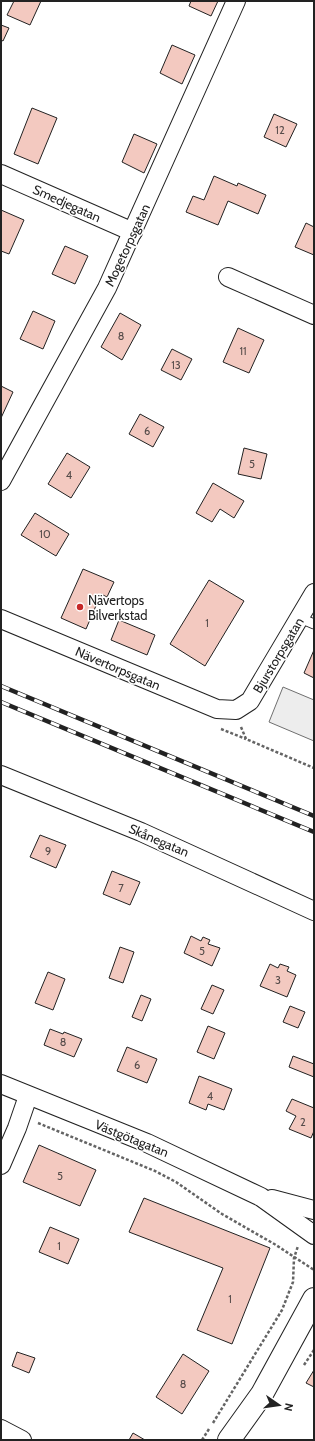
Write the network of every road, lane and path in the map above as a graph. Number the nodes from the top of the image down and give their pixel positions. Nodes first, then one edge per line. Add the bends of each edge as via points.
1 (236, 1) edge
2 (1, 174) edge
3 (133, 232) junction
4 (228, 277) dead end
5 (314, 315) edge
6 (1, 481) edge
7 (314, 593) edge
8 (1, 619) edge
9 (307, 621) edge
10 (236, 710) junction
11 (314, 768) edge
12 (1, 775) edge
13 (314, 911) edge
14 (1, 1084) edge
15 (28, 1096) junction
16 (21, 1116) junction
17 (1, 1165) edge
18 (261, 1197) junction
19 (314, 1210) edge
20 (314, 1235) edge
21 (294, 1258) junction
22 (314, 1270) edge
23 (314, 1299) edge
24 (314, 1323) edge
25 (270, 1381) junction
26 (1, 1429) edge
27 (22, 1440) edge
28 (202, 1440) edge
29 (229, 1440) edge

1 - 3 street, Mogetorpsgatan
2 - 3 street, Smedjegatan
3 - 6 street, Mogetorpsgatan via 71,356
4 - 5 street
7 - 9 street, Bjurstorpsgatan
8 - 10 street, Nävertorpsgatan via 217,709
9 - 10 street, Bjurstorpsgatan via 250,701
10 - 11 path via 246,739
12 - 13 street, Skånegatan via 141,832
14 - 15 street, Västgötagatan
15 - 16 street
15 - 18 street, Västgötagatan via 147,1143
16 - 17 street
16 - 21 path via 169,1179
18 - 19 street, Västgötagatan
18 - 20 street, Västgötagatan
21 - 22 path
21 - 28 path via 293,1282 282,1310
23 - 25 main road
24 - 25 main road
25 - 29 main road
26 - 27 street

